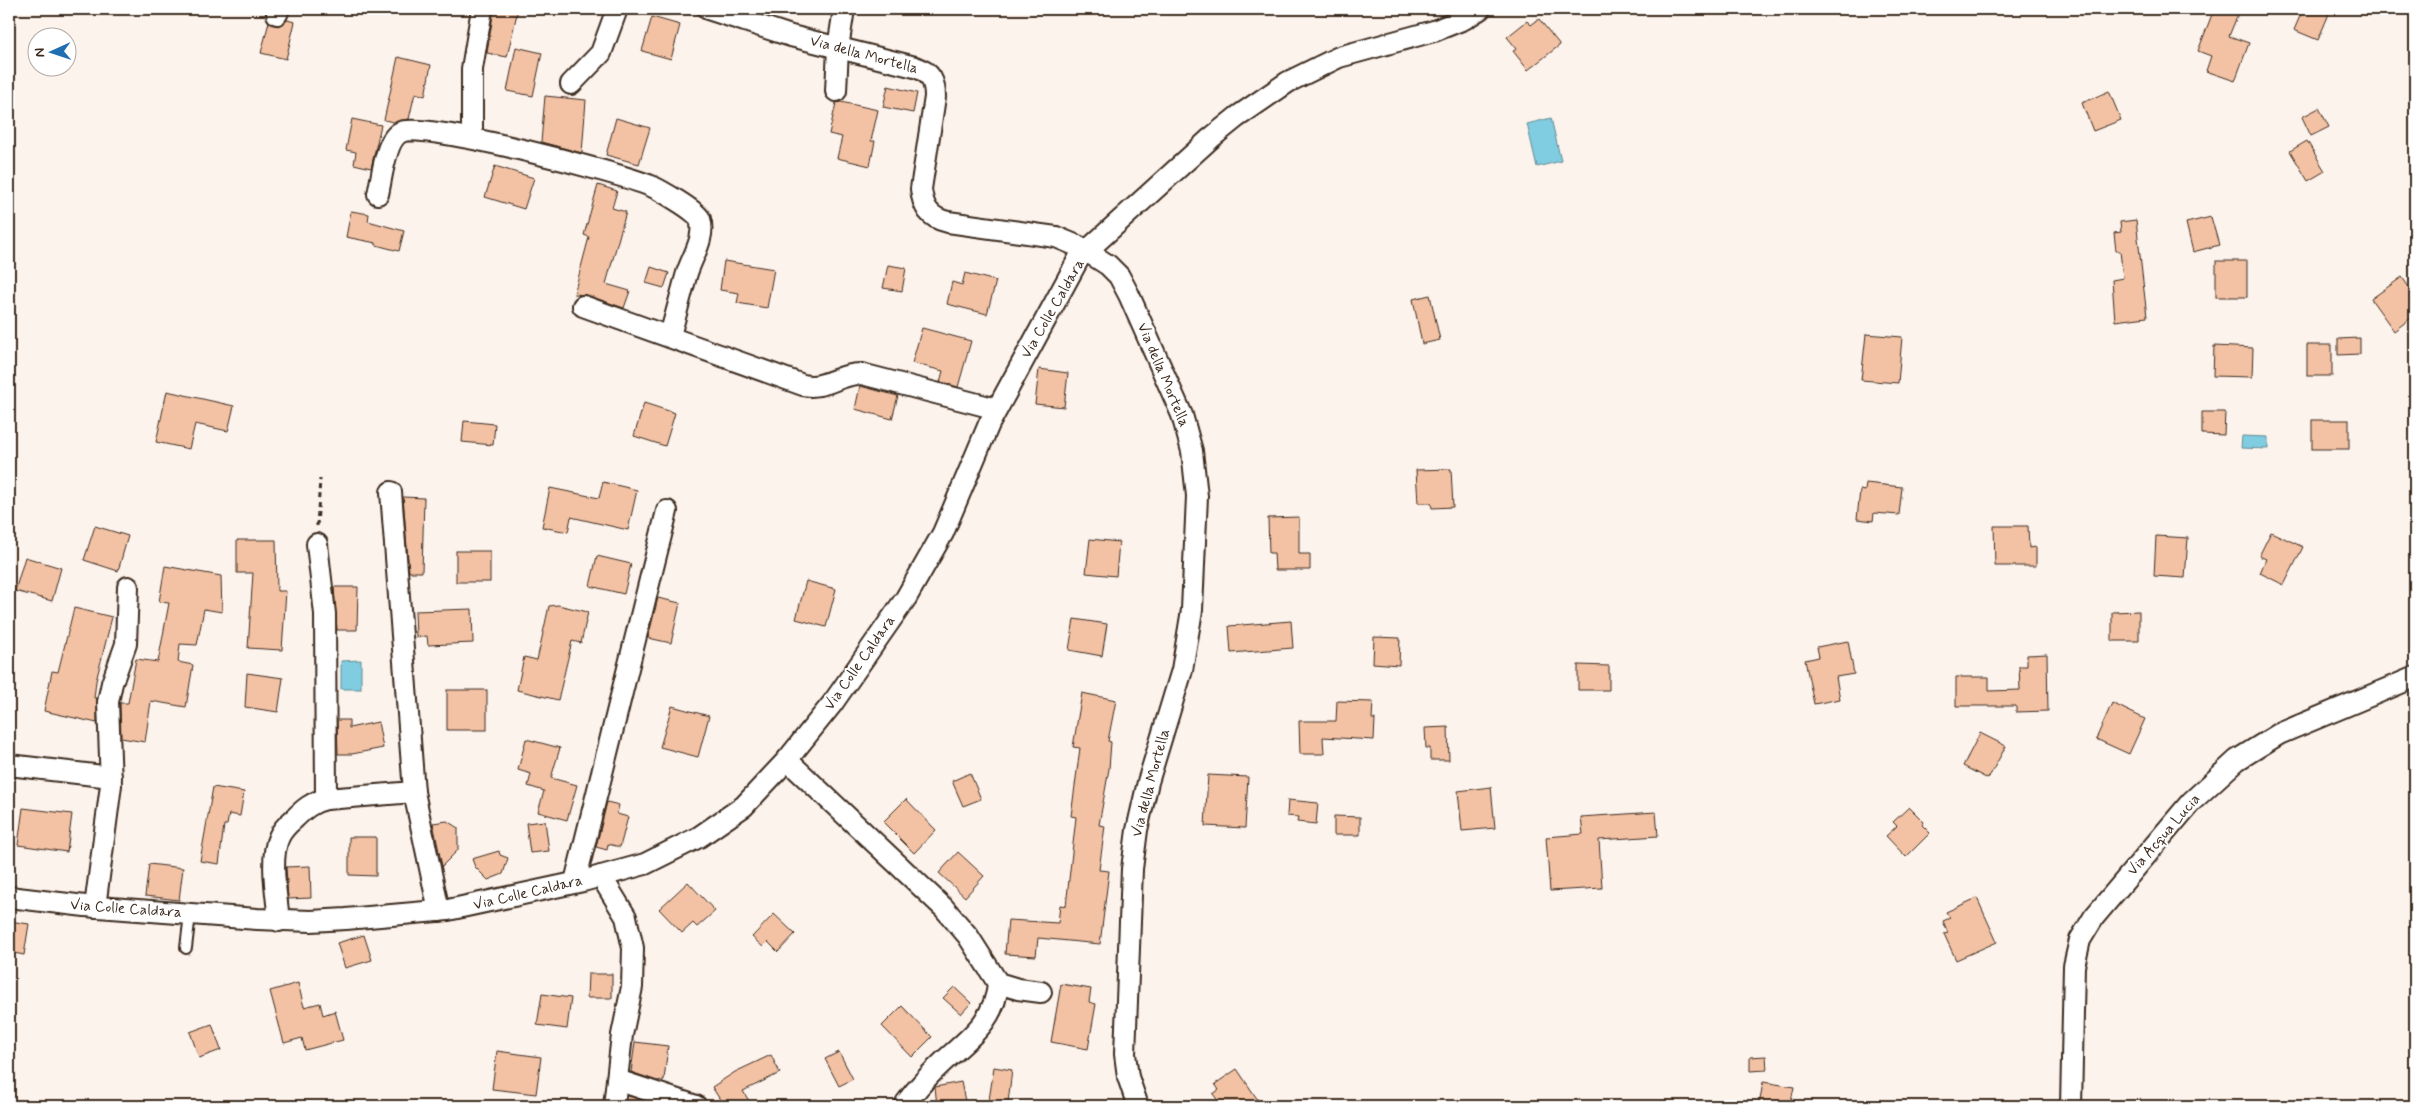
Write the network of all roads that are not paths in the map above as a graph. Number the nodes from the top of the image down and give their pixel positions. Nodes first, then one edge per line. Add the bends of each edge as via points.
1 (482, 9) edge
2 (617, 9) edge
3 (708, 9) edge
4 (844, 9) edge
5 (1480, 9) edge
6 (838, 48) junction
7 (571, 84) dead end
8 (836, 92) dead end
9 (472, 138) junction
10 (378, 194) dead end
11 (1087, 251) junction
12 (583, 306) dead end
13 (670, 335) junction
14 (997, 409) junction
15 (391, 492) dead end
16 (667, 511) dead end
17 (318, 544) road end
18 (128, 587) dead end
19 (2415, 677) edge
20 (787, 760) junction
21 (9, 765) edge
22 (111, 777) junction
23 (414, 792) junction
24 (326, 799) junction
25 (601, 876) junction
26 (575, 882) junction
27 (9, 897) edge
28 (96, 907) junction
29 (439, 911) junction
30 (190, 914) junction
31 (279, 921) junction
32 (186, 948) dead end
33 (998, 983) junction
34 (1041, 992) dead end
35 (617, 1080) junction
36 (906, 1102) dead end
37 (614, 1106) edge
38 (696, 1106) edge
39 (1138, 1106) edge
40 (2071, 1106) edge

1 - 9 street via 472,69
2 - 7 street via 601,53
3 - 6 street, Via della Mortella
4 - 6 street
5 - 11 street, Via Colle Caldara via 1434,31 1339,57 1288,82 1220,131
6 - 8 street
6 - 11 street, Via della Mortella via 915,67 930,76 935,89 935,103 921,189 924,207 932,216 948,222 1048,234
9 - 10 street via 419,129 401,132 390,145
9 - 13 street via 635,180 697,213 701,224 700,238
11 - 14 street, Via Colle Caldara via 1070,272
11 - 39 street, Via della Mortella via 1113,270 1129,295 1183,420 1197,483 1195,577 1188,642 1179,684 1145,795 1133,858 1125,1054 1128,1077
12 - 13 street
13 - 14 street via 803,385 822,386 843,376 862,374
14 - 20 street, Via Colle Caldara via 923,571 838,696
15 - 23 street
16 - 26 street
17 - 24 street via 325,614
18 - 22 street via 126,644 108,702
19 - 40 street, Via Acqua Lucia via 2279,734 2237,760 2190,802 2094,917 2080,940 2074,966
20 - 25 street, Via Colle Caldara via 744,806 707,832 654,861
20 - 33 street via 944,908 968,936
21 - 22 street
22 - 28 street
23 - 24 street
23 - 29 street
24 - 31 street via 312,803 302,811 282,832 276,844 274,861
25 - 26 street, Via Colle Caldara
25 - 35 street via 626,917 633,948 632,987
26 - 29 street, Via Colle Caldara
27 - 28 street, Via Colle Caldara
28 - 30 street, Via Colle Caldara
29 - 31 street, Via Colle Caldara
30 - 31 street, Via Colle Caldara
30 - 32 lane
33 - 34 street
33 - 36 street via 994,1005 982,1026
35 - 37 street
35 - 38 street

